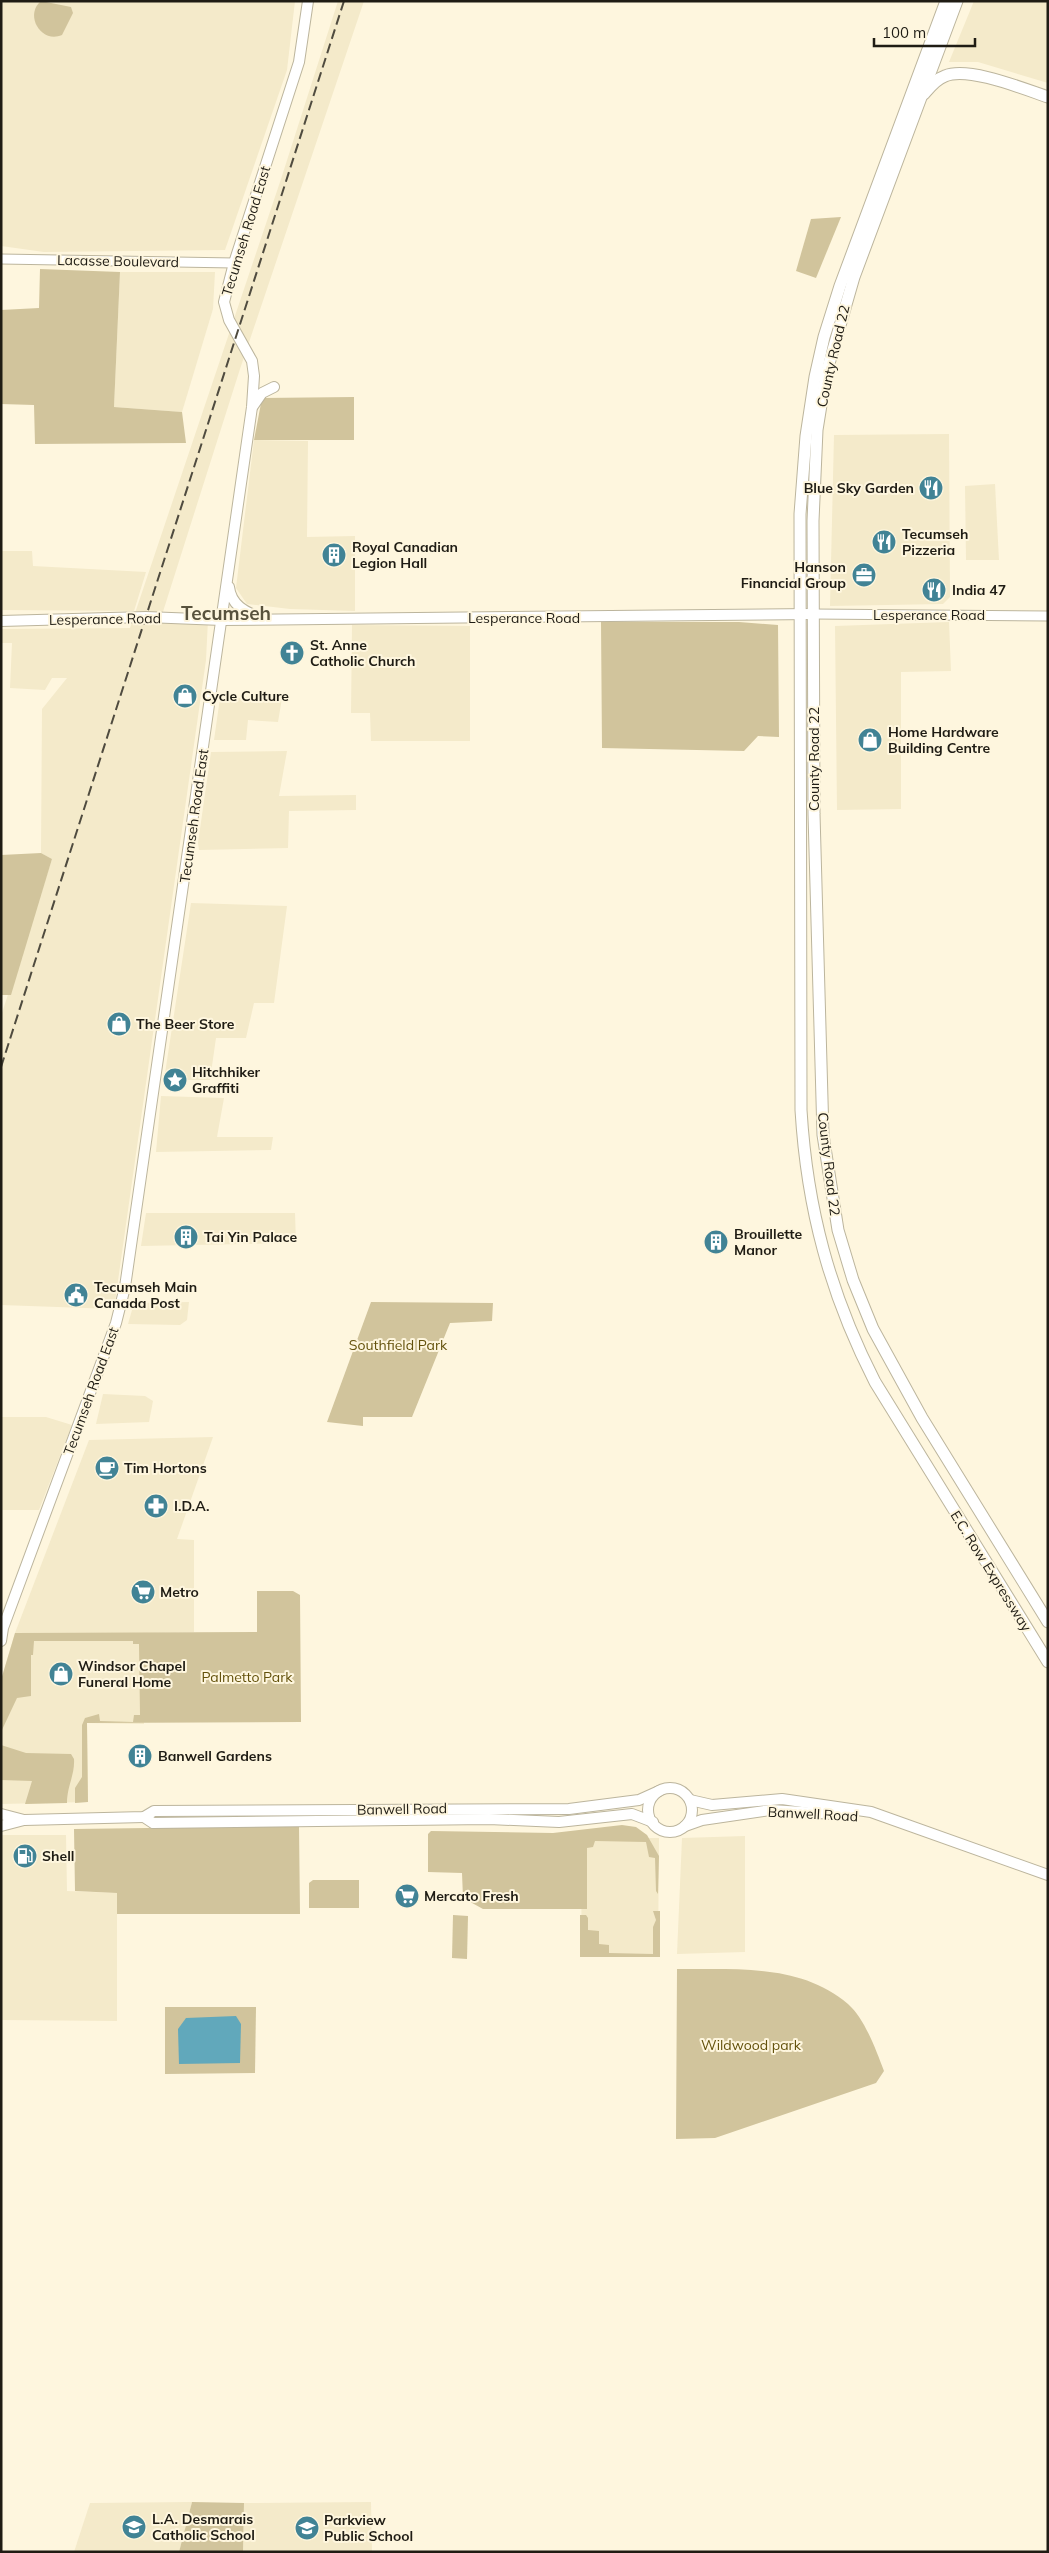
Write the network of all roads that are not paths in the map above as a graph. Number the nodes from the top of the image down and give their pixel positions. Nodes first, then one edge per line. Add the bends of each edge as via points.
1 (308, 1) edge
2 (946, 1) edge
3 (957, 1) edge
4 (1048, 97) edge
5 (920, 99) junction
6 (1, 260) edge
7 (234, 263) junction
8 (274, 387) dead end
9 (252, 407) junction
10 (228, 576) junction
11 (800, 614) junction
12 (812, 614) junction
13 (1048, 616) edge
14 (1, 620) edge
15 (222, 620) junction
16 (267, 620) junction
17 (951, 1506) joint
18 (976, 1506) joint
19 (1048, 1622) edge
20 (2, 1630) edge
21 (1, 1640) edge
22 (1048, 1662) edge
23 (659, 1791) junction
24 (690, 1800) junction
25 (1, 1814) edge
26 (144, 1817) junction
27 (883, 1817) junction
28 (24, 1820) junction
29 (652, 1822) junction
30 (1, 1826) edge
31 (685, 1826) junction
32 (1048, 1875) edge

1 - 7 main road, Tecumseh Road East via 299,62
2 - 11 main road, County Road 22 via 840,286 816,369 801,486
3 - 5 main road, County Road 22
4 - 5 main road via 977,76 951,74 934,84
5 - 12 main road, County Road 22 via 854,277 826,374 814,474
6 - 7 street, Lacasse Boulevard
7 - 9 main road, Tecumseh Road East via 225,307 252,362
8 - 9 main road via 262,393
9 - 10 main road, Tecumseh Road East
10 - 15 main road, Tecumseh Road East
10 - 16 main road via 230,595 239,607
11 - 12 main road, Lesperance Road
11 - 16 main road, Lesperance Road
11 - 17 main road, County Road 22 via 799,1049 806,1177 824,1255 856,1345
12 - 13 street, Lesperance Road
12 - 18 main road, County Road 22 via 821,1089 829,1180 838,1230 853,1280 873,1329 900,1382
14 - 15 main road, Lesperance Road
15 - 16 main road, Lesperance Road
15 - 20 main road, Tecumseh Road East via 125,1287 114,1329
17 - 22 main road, E.C. Row Expressway
18 - 19 main road, E.C. Row Expressway
20 - 21 main road, Tecumseh Road East
23 - 24 main road via 673,1788 686,1794
23 - 26 main road, Banwell Road via 639,1800 569,1809 154,1811
23 - 29 main road via 648,1809
24 - 27 main road, Banwell Road via 712,1805 765,1799 789,1800 871,1812
24 - 31 main road via 692,1814
25 - 28 main road, Banwell Road
26 - 28 main road, Banwell Road
26 - 29 main road, Banwell Road via 153,1823 489,1819 545,1822 632,1814
27 - 31 main road, Banwell Road via 771,1810 702,1820
27 - 32 main road, Banwell Road
28 - 30 main road, Banwell Road
29 - 31 main road via 671,1832

